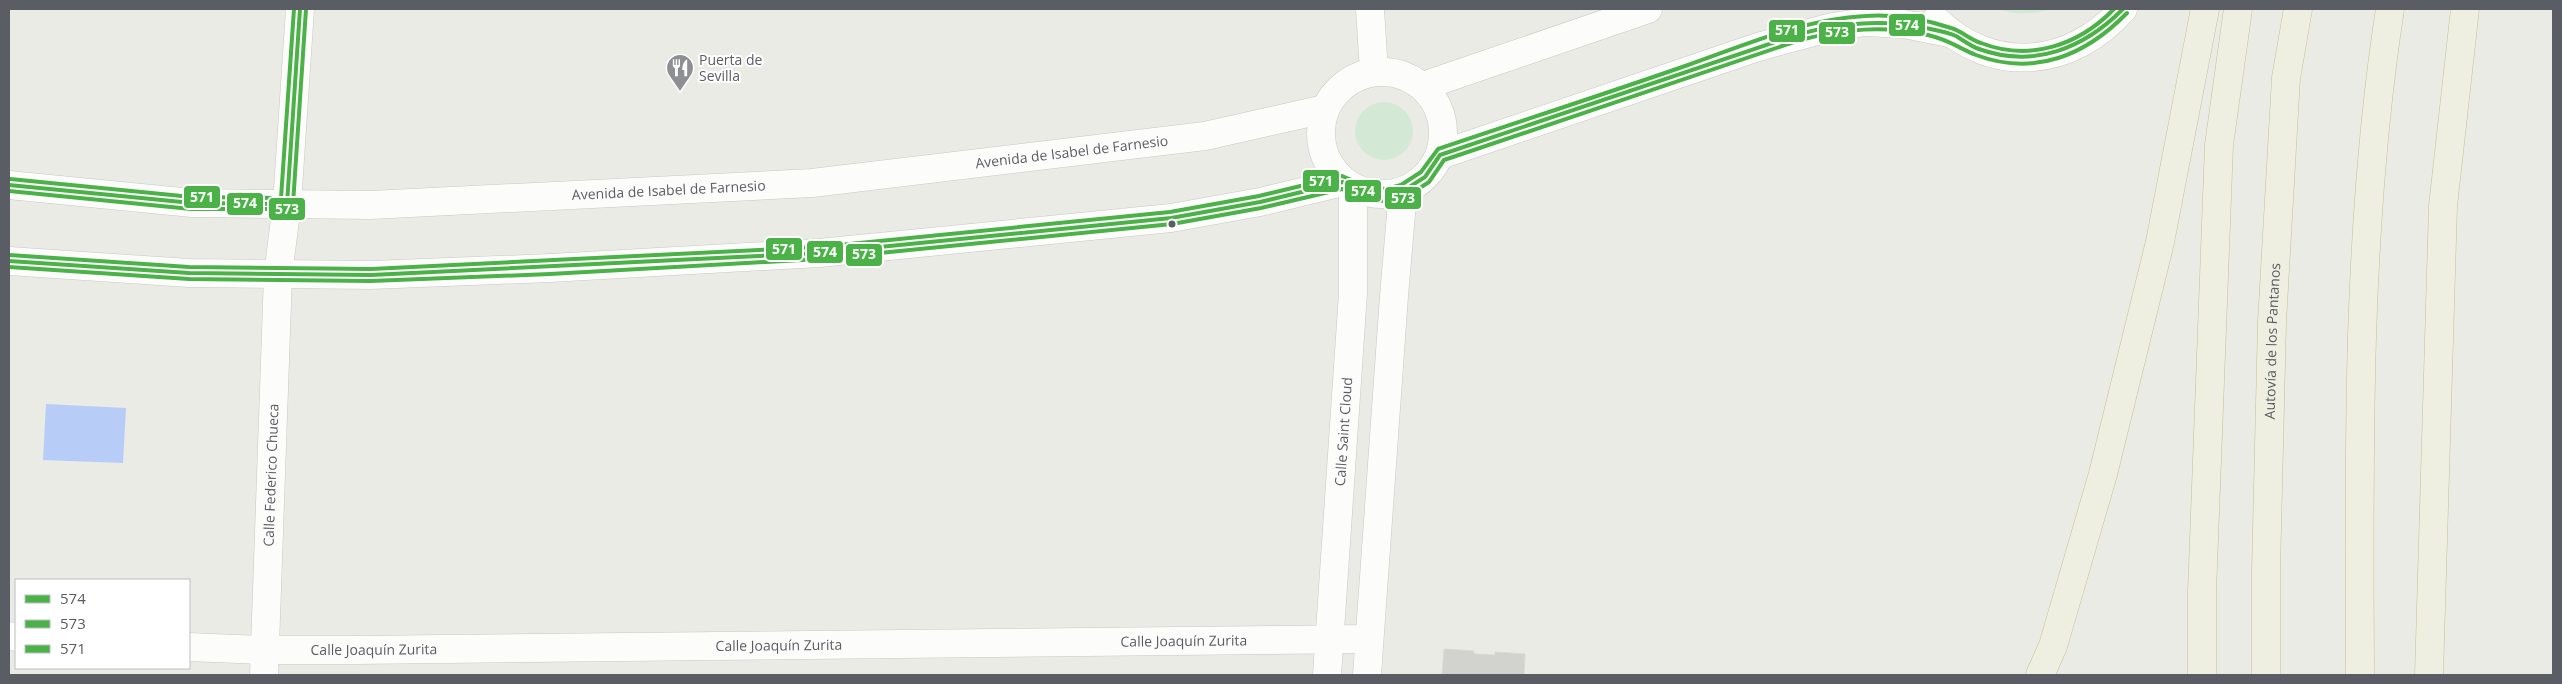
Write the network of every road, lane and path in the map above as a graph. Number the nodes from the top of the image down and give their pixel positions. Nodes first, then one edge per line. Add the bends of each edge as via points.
1 (300, 9) edge
2 (1370, 9) edge
3 (1648, 9) edge
4 (1924, 9) edge
5 (2122, 9) edge
6 (2205, 9) edge
7 (2238, 9) edge
8 (2298, 9) edge
9 (2390, 9) edge
10 (2465, 9) edge
11 (1949, 33) junction
12 (1374, 72) junction
13 (1422, 86) junction
14 (1325, 109) junction
15 (1440, 155) junction
16 (9, 185) edge
17 (1348, 185) junction
18 (1403, 191) junction
19 (286, 204) junction
20 (9, 261) edge
21 (278, 275) junction
22 (1329, 639) junction
23 (1369, 639) junction
24 (190, 647) edge
25 (264, 663) edge
26 (1327, 675) edge
27 (1366, 675) edge
28 (2040, 675) edge
29 (2202, 675) edge
30 (2266, 675) edge
31 (2360, 675) edge
32 (2429, 675) edge

1 - 19 street, Calle Federico Chueca
2 - 12 street
3 - 13 street
4 - 11 street
5 - 11 street via 2106,27 2078,46 2046,56 1995,54 1979,50
6 - 28 highway via 2160,242 2103,474 2053,646
7 - 29 highway via 2219,144 2202,592
8 - 30 highway, Autovía de los Pantanos via 2286,78 2272,322
9 - 31 highway via 2379,79 2363,309
10 - 32 highway via 2443,206
11 - 15 street via 1904,24 1865,22 1832,27 1758,47
12 - 13 street via 1392,72
12 - 14 street via 1354,78 1337,91
13 - 15 street via 1435,101 1442,118 1444,136
14 - 17 street via 1320,128 1322,148 1330,167
14 - 19 street, Avenida de Isabel de Farnesio via 1205,136 812,182 371,205
15 - 18 street via 1426,177
16 - 19 street, Avenida de Isabel de Farnesio via 192,203
17 - 18 street via 1378,195
17 - 21 street via 1171,218 819,253 530,269
17 - 22 street, Calle Saint Cloud via 1353,293
18 - 23 street
19 - 21 street, Calle Federico Chueca
20 - 21 street via 189,273
21 - 25 street, Calle Federico Chueca
22 - 23 street, Calle Joaquín Zurita
22 - 25 street, Calle Joaquín Zurita
22 - 26 street, Calle Saint Cloud
23 - 27 street
24 - 25 street, Calle Joaquín Zurita

